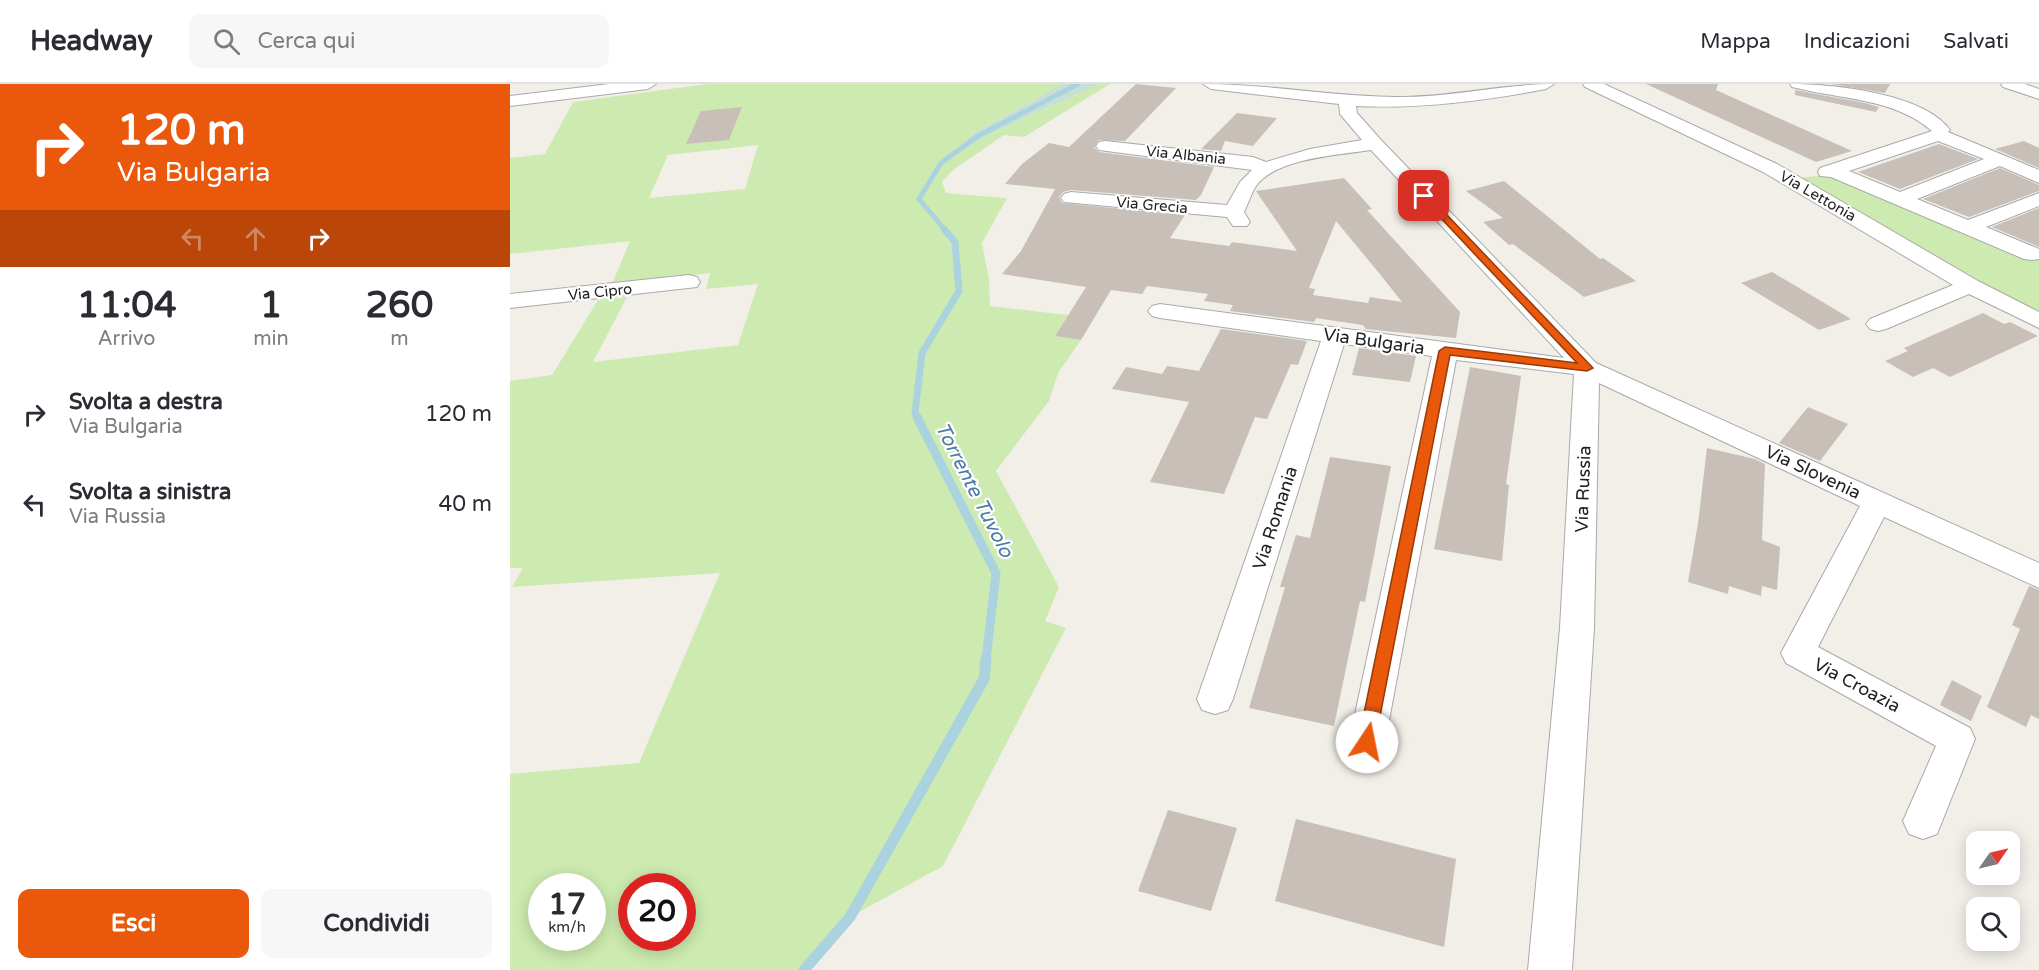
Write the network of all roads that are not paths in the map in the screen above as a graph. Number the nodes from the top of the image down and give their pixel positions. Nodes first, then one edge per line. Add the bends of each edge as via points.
1 (648, 84) edge
2 (1211, 84) edge
3 (1427, 84) edge
4 (1546, 84) edge
5 (1591, 84) edge
6 (1798, 84) edge
7 (2009, 84) edge
8 (558, 90) edge
9 (2039, 94) edge
10 (1445, 100) junction
11 (510, 101) edge
12 (1347, 101) junction
13 (1938, 135) junction
14 (1375, 144) junction
15 (1105, 146) dead end
16 (1999, 160) junction
17 (1770, 168) junction
18 (1265, 169) junction
19 (1833, 171) junction
20 (2039, 177) edge
21 (1071, 198) dead end
22 (1900, 199) junction
23 (2039, 199) edge
24 (1969, 227) junction
25 (2032, 254) dead end
26 (689, 282) dead end
27 (1970, 286) junction
28 (510, 301) edge
29 (1160, 311) dead end
30 (2039, 321) edge
31 (1878, 324) dead end
32 (1335, 336) junction
33 (1445, 351) junction
34 (1587, 368) junction
35 (1877, 502) junction
36 (2039, 576) edge
37 (1215, 699) dead end
38 (1367, 742) dead end
39 (1923, 821) dead end
40 (1550, 970) edge

1 - 8 street
2 - 12 street
3 - 10 street
4 - 10 street
5 - 17 street, Via Lettonia
6 - 13 street via 1902,108 1935,123 1941,130
7 - 9 street
8 - 11 street
10 - 12 street
12 - 14 street via 1349,114
13 - 16 street
13 - 19 street
14 - 18 street via 1293,159
14 - 34 street
15 - 18 street, Via Albania via 1253,163
16 - 20 street
16 - 22 street
17 - 19 street via 1804,174
17 - 27 street, Via Lettonia
18 - 21 street, Via Grecia via 1250,180 1237,217
19 - 22 street
22 - 24 street
23 - 24 street
24 - 25 street
26 - 28 street, Via Cipro
27 - 30 street, Via Lettonia
27 - 31 street
29 - 32 street, Via Bulgaria
32 - 33 street, Via Bulgaria
32 - 37 street, Via Romania
33 - 34 street, Via Bulgaria
33 - 38 street
34 - 35 street, Via Slovenia
34 - 40 street, Via Russia via 1577,628
35 - 36 street, Via Slovenia
35 - 39 street, Via Croazia via 1798,653 1957,739

